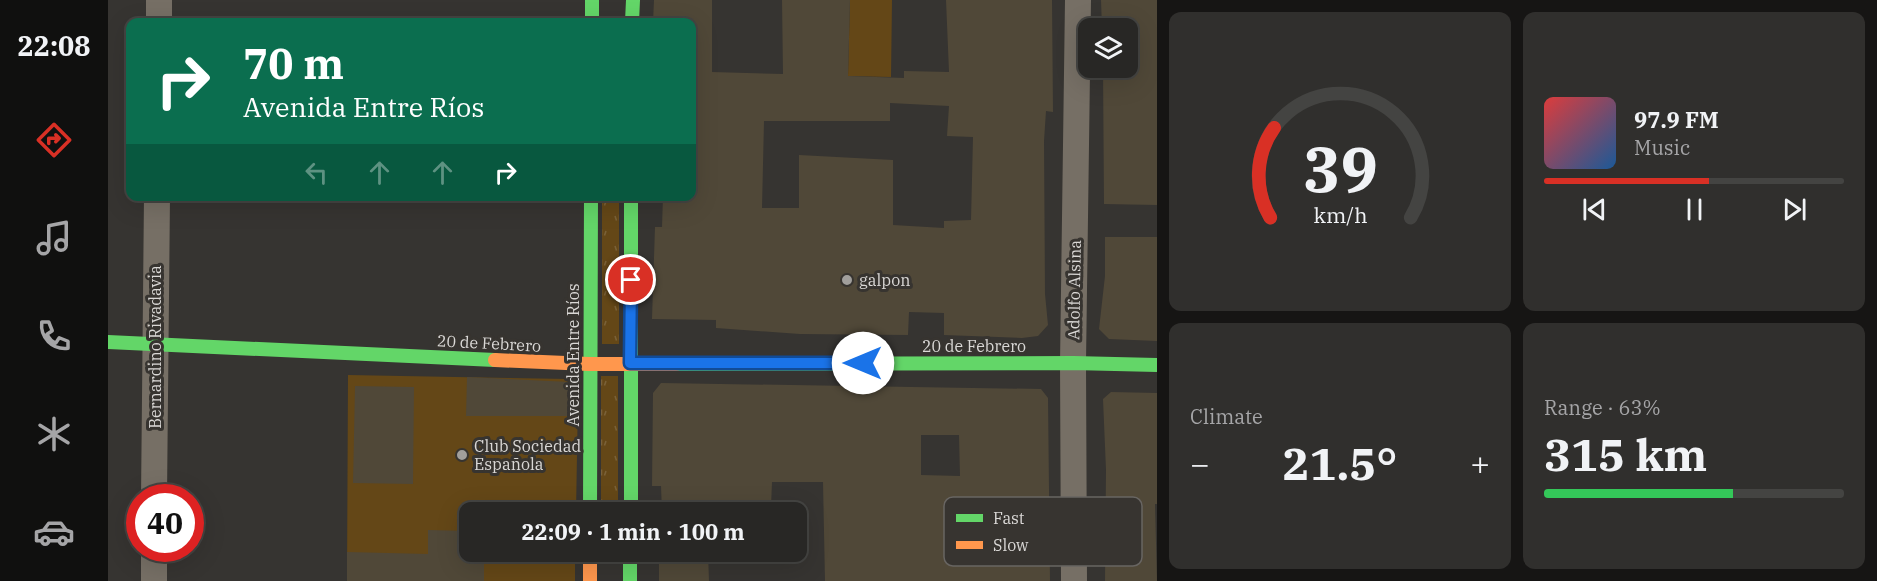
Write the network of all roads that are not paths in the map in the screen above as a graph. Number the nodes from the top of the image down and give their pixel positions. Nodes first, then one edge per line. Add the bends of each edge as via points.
1 (159, 0) edge
2 (592, 0) edge
3 (633, 0) edge
4 (1078, 0) edge
5 (159, 18) edge
6 (592, 18) edge
7 (632, 18) edge
8 (157, 201) edge
9 (591, 201) edge
10 (631, 201) edge
11 (108, 342) edge
12 (155, 343) junction
13 (630, 363) junction
14 (1073, 363) junction
15 (589, 364) junction
16 (1157, 365) edge
17 (154, 484) edge
18 (1074, 497) edge
19 (590, 502) edge
20 (630, 502) edge
21 (154, 562) edge
22 (590, 562) edge
23 (630, 562) edge
24 (1074, 566) edge
25 (154, 581) edge
26 (590, 581) edge
27 (630, 581) edge
28 (1074, 581) edge

1 - 5 street
2 - 6 street
3 - 7 street
4 - 14 street, Adolfo Alsina
8 - 12 street, Bernardino Rivadavia
9 - 15 street, Avenida Entre Ríos
10 - 13 street
11 - 12 street, 20 de Febrero
12 - 15 street, 20 de Febrero
12 - 17 street, Bernardino Rivadavia
13 - 14 street, 20 de Febrero
13 - 15 street, 20 de Febrero
13 - 20 street
14 - 16 street, 20 de Febrero
14 - 18 street, Adolfo Alsina
15 - 19 street, Avenida Entre Ríos
21 - 25 street
22 - 26 street
23 - 27 street
24 - 28 street, Adolfo Alsina

